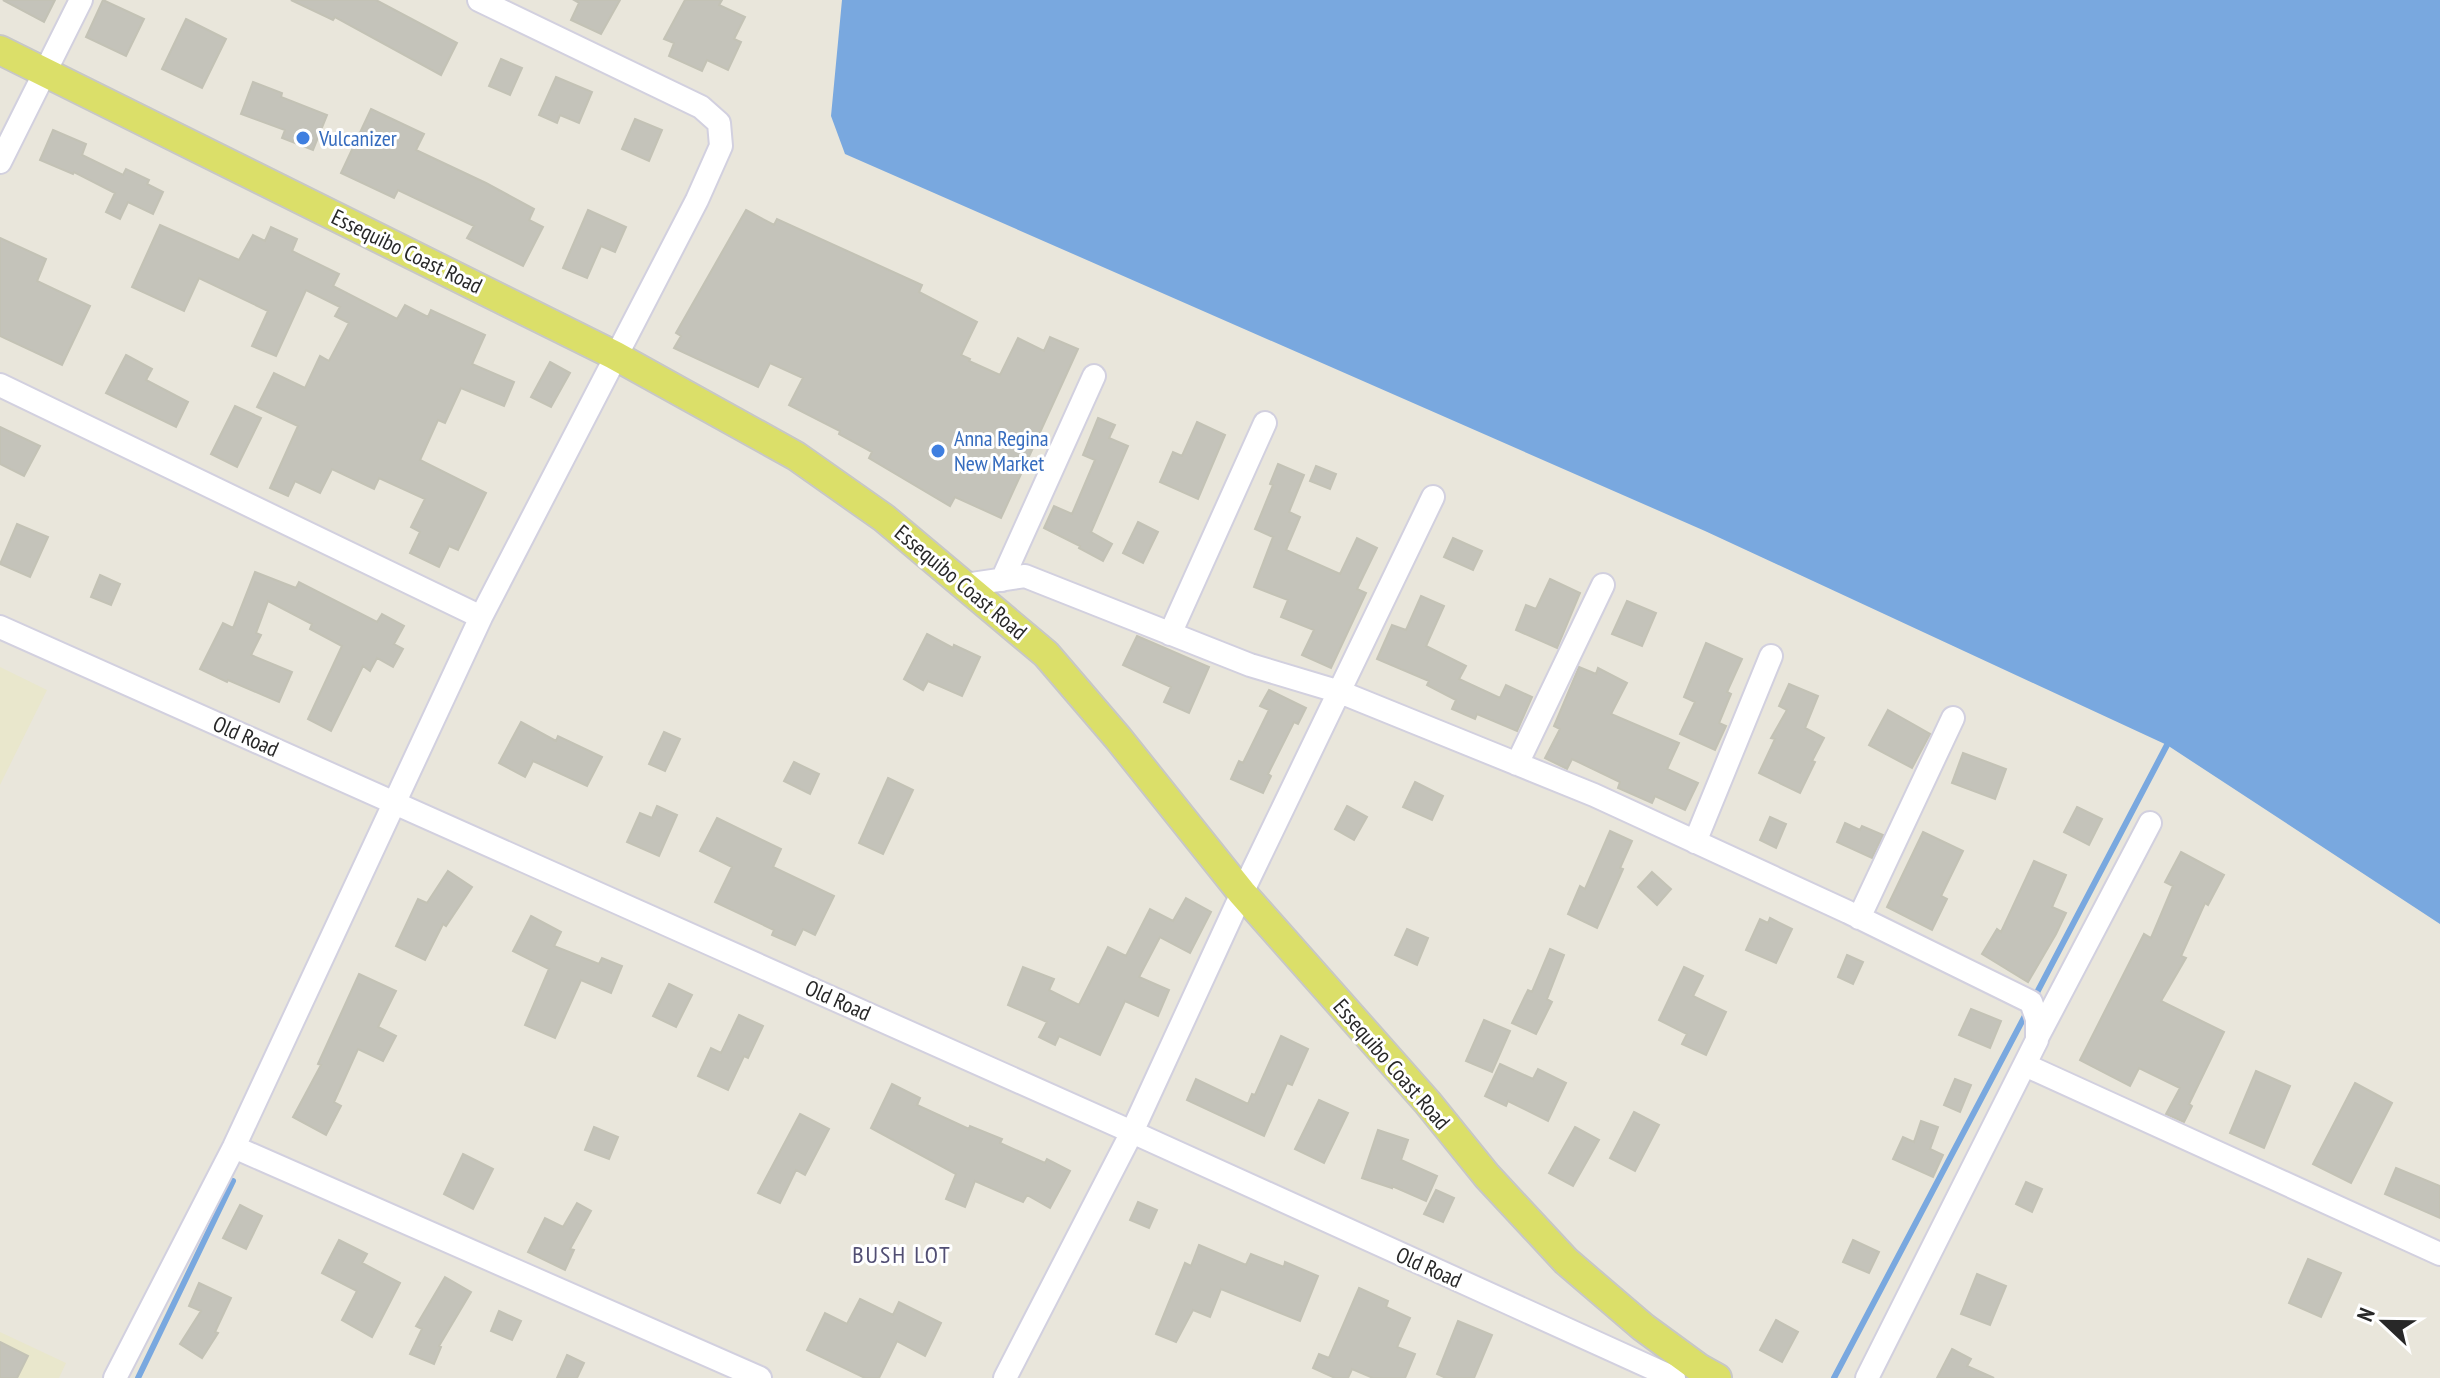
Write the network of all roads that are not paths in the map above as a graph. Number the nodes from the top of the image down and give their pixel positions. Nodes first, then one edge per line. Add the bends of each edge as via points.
1 (81, 0) edge
2 (479, 0) edge
3 (0, 50) edge
4 (44, 72) junction
5 (0, 162) edge
6 (614, 355) junction
7 (1094, 376) dead end
8 (0, 385) edge
9 (1265, 423) dead end
10 (1433, 497) dead end
11 (1002, 580) junction
12 (965, 585) junction
13 (1603, 585) dead end
14 (481, 617) junction
15 (0, 627) edge
16 (1170, 634) junction
17 (1771, 656) dead end
18 (1340, 692) junction
19 (1953, 718) dead end
20 (1517, 764) junction
21 (395, 802) junction
22 (2150, 823) dead end
23 (1695, 842) junction
24 (1242, 893) junction
25 (1859, 918) junction
26 (2037, 1040) junction
27 (2025, 1065) junction
28 (1132, 1132) junction
29 (234, 1147) junction
30 (2440, 1254) edge
31 (115, 1378) edge
32 (760, 1378) edge
33 (1005, 1378) edge
34 (1674, 1378) edge
35 (1717, 1378) edge
36 (1867, 1378) edge

1 - 4 street
2 - 6 street via 701,107 721,129 721,146 697,200
3 - 4 main road, Essequibo Coast Road
4 - 5 street
4 - 6 main road, Essequibo Coast Road
6 - 12 main road, Essequibo Coast Road via 796,456 884,518
6 - 14 street
7 - 11 street
8 - 14 street
9 - 16 street
10 - 18 street
11 - 12 street
11 - 16 street via 1025,576
12 - 24 main road, Essequibo Coast Road via 1046,654
13 - 20 street
14 - 21 street
15 - 21 street, Old Road
16 - 18 street
17 - 23 street
18 - 20 street
18 - 24 street
19 - 25 street
20 - 23 street
21 - 28 street, Old Road
21 - 29 street
22 - 26 street
23 - 25 street
24 - 28 street
24 - 35 main road, Essequibo Coast Road via 1566,1261 1643,1327
25 - 26 street via 2031,1002
26 - 27 street
27 - 30 street
27 - 36 street
28 - 33 street
28 - 34 street, Old Road
29 - 31 street
29 - 32 street

